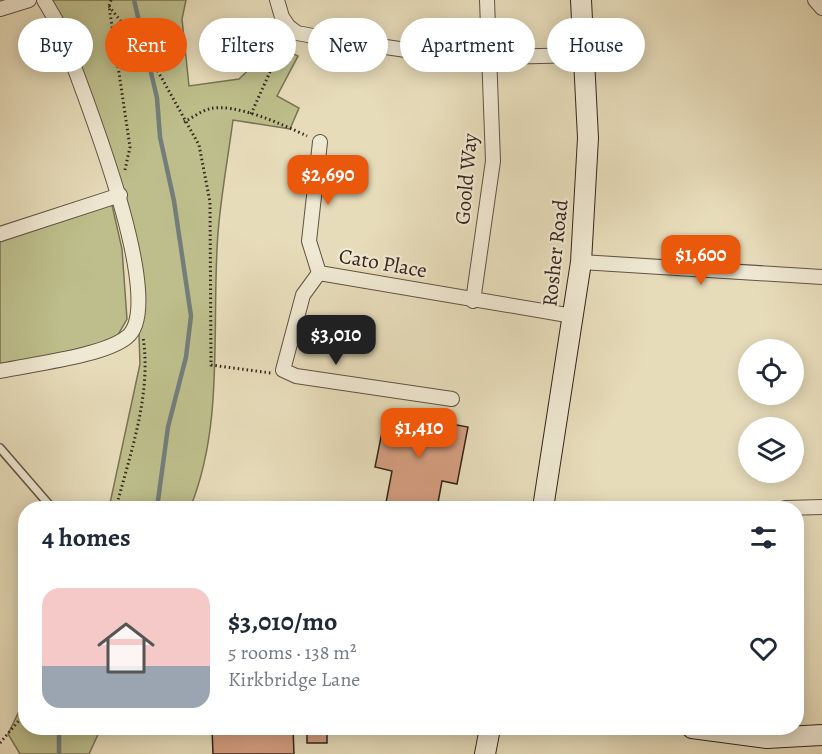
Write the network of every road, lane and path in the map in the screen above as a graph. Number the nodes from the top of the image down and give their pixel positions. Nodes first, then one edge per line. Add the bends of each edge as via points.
1 (29, 0) edge
2 (44, 0) edge
3 (111, 0) edge
4 (277, 0) edge
5 (487, 0) edge
6 (581, 0) edge
7 (815, 0) edge
8 (109, 6) junction
9 (822, 8) edge
10 (0, 9) edge
11 (488, 18) edge
12 (582, 18) edge
13 (297, 33) junction
14 (400, 49) edge
15 (490, 72) edge
16 (585, 72) edge
17 (251, 114) junction
18 (184, 122) junction
19 (320, 142) joint
20 (120, 195) junction
21 (0, 234) edge
22 (581, 262) junction
23 (319, 273) junction
24 (822, 277) edge
25 (473, 300) junction
26 (139, 314) junction
27 (573, 316) junction
28 (283, 370) junction
29 (0, 371) edge
30 (452, 399) dead end
31 (0, 448) edge
32 (46, 501) edge
33 (118, 501) edge
34 (544, 501) edge
35 (804, 507) edge
36 (822, 507) edge
37 (18, 722) edge
38 (804, 734) edge
39 (489, 735) edge
40 (822, 735) edge
41 (0, 743) edge
42 (485, 754) edge

1 - 10 street
2 - 20 street via 58,24
3 - 8 path
4 - 13 street via 282,17
5 - 11 street, Goold Way
6 - 12 street, Rosher Road
7 - 9 street
8 - 18 path via 155,66
8 - 20 path via 130,147
13 - 14 street
13 - 17 path via 270,72
15 - 25 street, Goold Way via 493,161
16 - 22 street, Rosher Road via 588,138
17 - 18 path via 208,109
17 - 19 path
18 - 28 path via 199,145 210,202 211,365 274,374
19 - 23 street, Cato Place via 309,242
20 - 21 street
20 - 26 street via 137,278
22 - 24 street
22 - 27 street, Rosher Road
23 - 25 street, Cato Place
23 - 28 street via 303,295
25 - 27 street, Cato Place
26 - 29 street via 129,336 110,347
26 - 33 path via 147,362 138,424
27 - 34 street, Rosher Road
28 - 30 street via 296,376
31 - 32 lane
35 - 36 street
37 - 41 path
38 - 40 street
39 - 42 street

